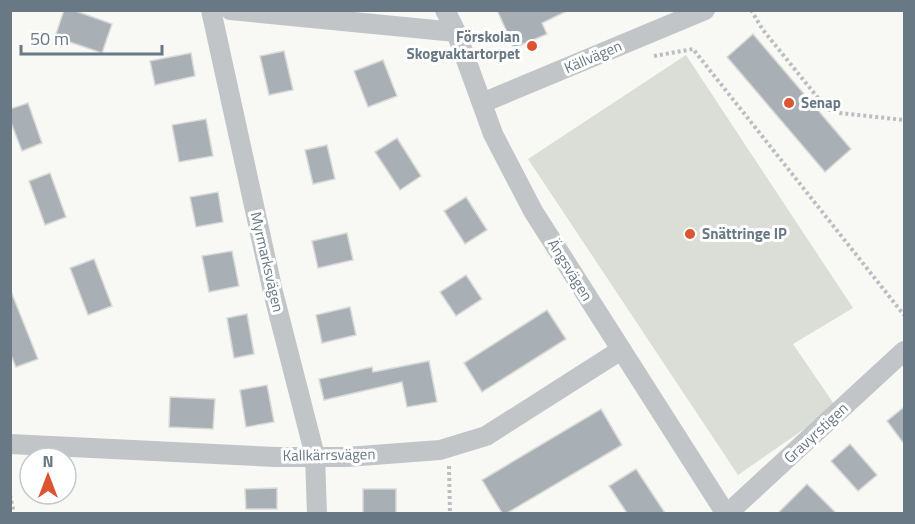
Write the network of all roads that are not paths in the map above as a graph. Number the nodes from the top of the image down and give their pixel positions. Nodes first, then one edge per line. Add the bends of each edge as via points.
1 (211, 10) edge
2 (230, 10) edge
3 (445, 10) edge
4 (705, 10) edge
5 (456, 32) junction
6 (482, 103) junction
7 (621, 350) junction
8 (904, 351) edge
9 (10, 444) edge
10 (315, 456) junction
11 (317, 513) edge
12 (726, 513) edge

1 - 10 street, Myrmarksvägen via 273,292
2 - 5 street
3 - 5 street, Ängsvägen
4 - 6 street, Källvägen
5 - 6 street, Ängsvägen
6 - 7 street, Ängsvägen via 493,134 533,211
7 - 10 street, Kallkärrsvägen via 486,436 449,447 347,457
7 - 12 street, Ängsvägen
8 - 12 street, Gravyrstigen
9 - 10 street, Kallkärrsvägen
10 - 11 street, Myrmarksvägen

